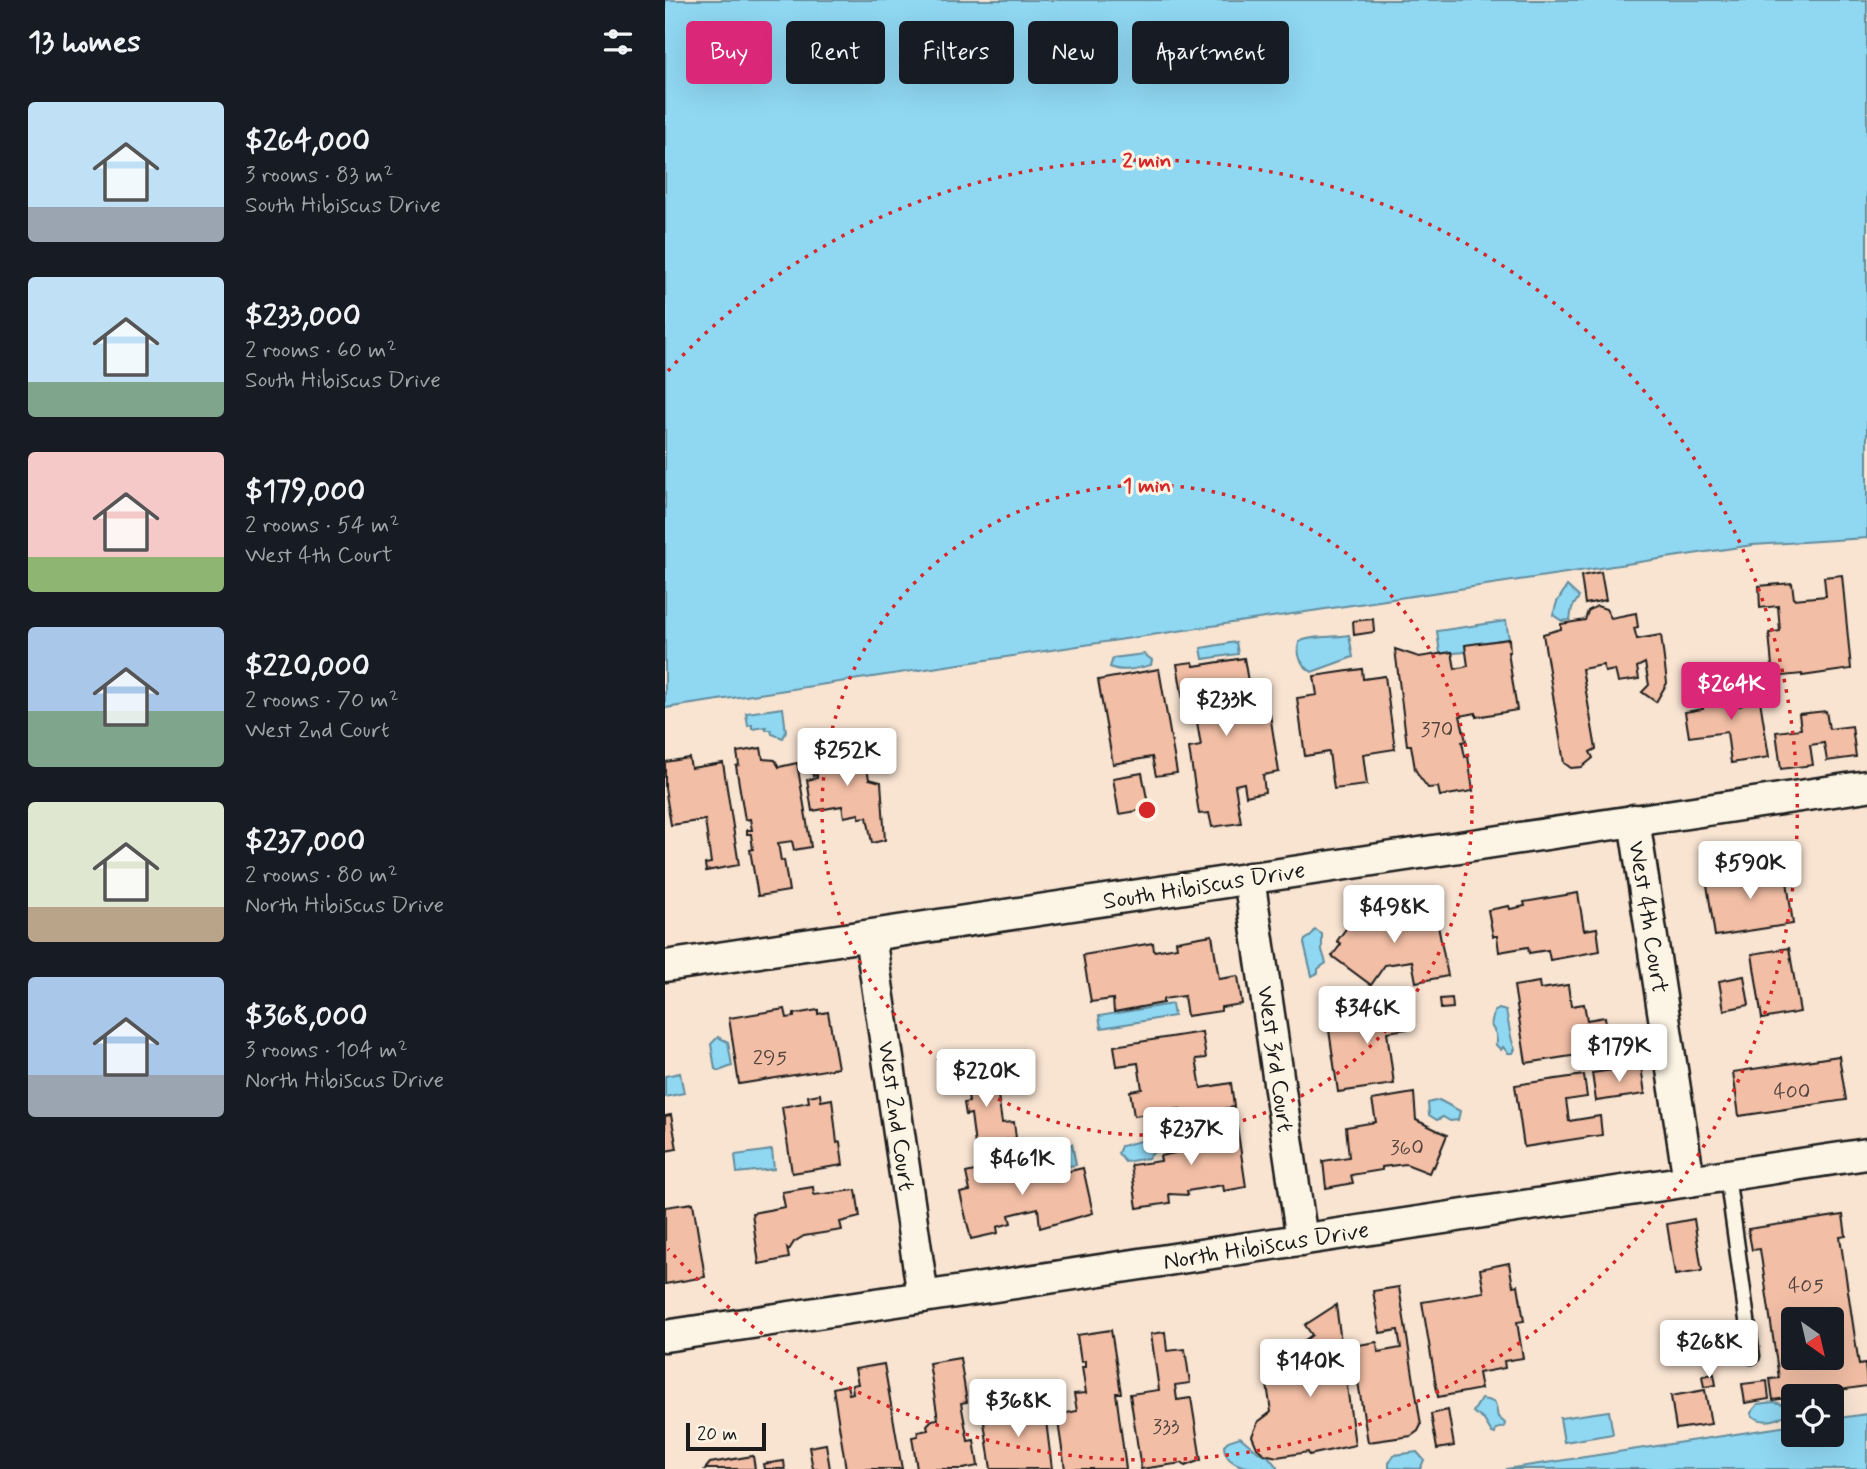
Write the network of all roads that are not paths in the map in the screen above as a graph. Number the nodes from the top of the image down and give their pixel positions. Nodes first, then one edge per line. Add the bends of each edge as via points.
1 (1867, 786) edge
2 (1634, 820) junction
3 (1249, 878) junction
4 (870, 936) junction
5 (665, 967) edge
6 (1867, 1154) edge
7 (1727, 1175) junction
8 (1689, 1181) junction
9 (1302, 1240) junction
10 (923, 1297) junction
11 (665, 1336) edge
12 (1752, 1356) dead end

1 - 2 street, South Hibiscus Drive
2 - 3 street, South Hibiscus Drive
2 - 8 street, West 4th Court
3 - 4 street, South Hibiscus Drive
3 - 9 street, West 3rd Court
4 - 5 street, South Hibiscus Drive
4 - 10 street, West 2nd Court
6 - 7 street, North Hibiscus Drive
7 - 8 street, North Hibiscus Drive
7 - 12 lane
8 - 9 street, North Hibiscus Drive
9 - 10 street, North Hibiscus Drive
10 - 11 street, North Hibiscus Drive

